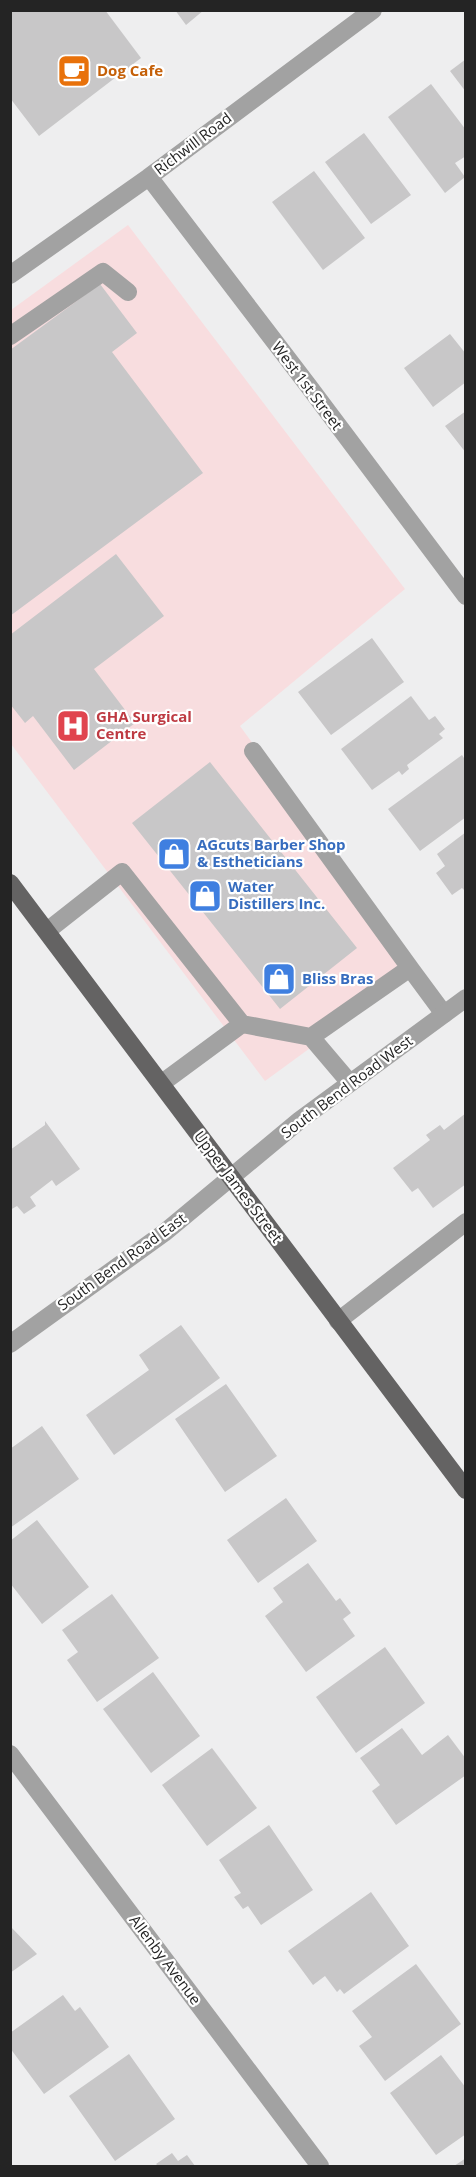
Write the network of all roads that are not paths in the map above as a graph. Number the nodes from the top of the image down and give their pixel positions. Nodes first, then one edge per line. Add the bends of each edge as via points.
1 (373, 10) edge
2 (148, 177) junction
3 (10, 275) edge
4 (128, 292) dead end
5 (10, 336) edge
6 (465, 596) edge
7 (253, 751) dead end
8 (10, 883) edge
9 (47, 931) junction
10 (410, 968) junction
11 (465, 998) edge
12 (444, 1014) junction
13 (242, 1024) junction
14 (311, 1037) junction
15 (162, 1083) junction
16 (350, 1083) junction
17 (232, 1178) junction
18 (465, 1222) edge
19 (338, 1321) junction
20 (10, 1344) edge
21 (465, 1490) edge
22 (10, 1754) edge
23 (320, 2166) edge

1 - 2 street, Richwill Road
2 - 3 street, Richwill Road
2 - 6 street, West 1st Street
4 - 5 street via 103,272
7 - 10 street
8 - 9 main road, Upper James Street
9 - 13 street via 122,872
9 - 15 main road, Upper James Street
10 - 12 street
10 - 14 street
11 - 12 street, South Bend Road West
12 - 16 street, South Bend Road West
13 - 14 street
13 - 15 street
14 - 16 street
15 - 17 main road, Upper James Street
16 - 17 street, South Bend Road West
17 - 19 main road, Upper James Street
17 - 20 street, South Bend Road East via 164,1233
18 - 19 street
19 - 21 main road, Upper James Street
22 - 23 street, Allenby Avenue

